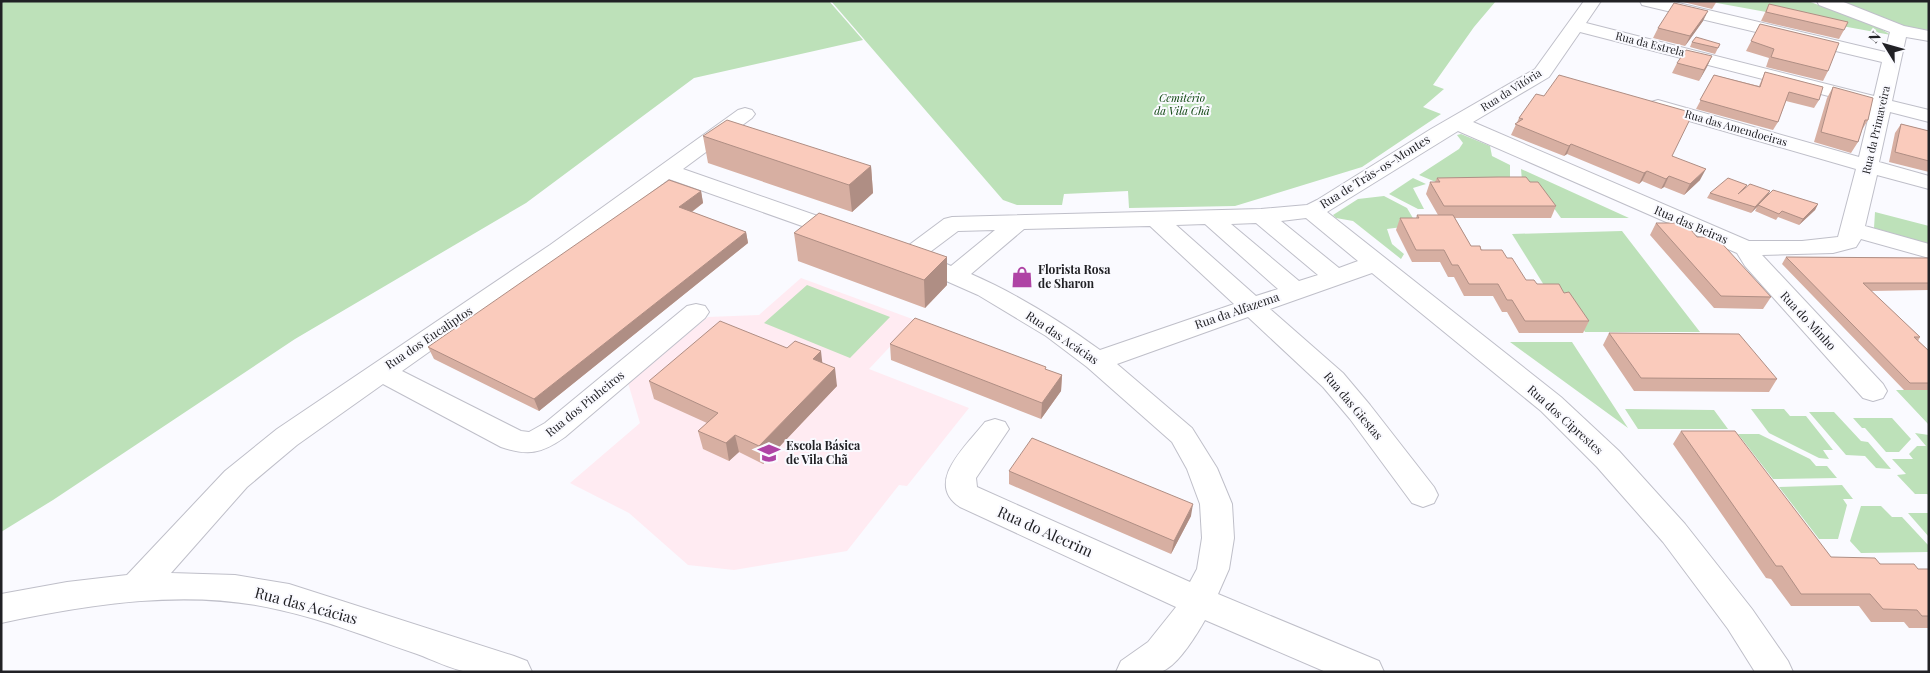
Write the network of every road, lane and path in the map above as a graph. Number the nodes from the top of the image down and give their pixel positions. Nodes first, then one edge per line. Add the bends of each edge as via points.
1 (1593, 1) edge
2 (1648, 1) edge
3 (1825, 1) edge
4 (1574, 25) junction
5 (1899, 30) junction
6 (1929, 36) edge
7 (1892, 58) junction
8 (1638, 100) edge
9 (1882, 104) junction
10 (745, 114) dead end
11 (1929, 116) edge
12 (1458, 123) junction
13 (1868, 166) junction
14 (667, 171) junction
15 (1929, 183) edge
16 (1311, 211) junction
17 (1261, 216) junction
18 (1210, 218) junction
19 (1156, 219) junction
20 (1018, 222) junction
21 (1853, 230) junction
22 (863, 240) edge
23 (1745, 248) junction
24 (1929, 251) edge
25 (900, 253) joint
26 (1376, 263) junction
27 (955, 275) junction
28 (1336, 277) junction
29 (1295, 291) junction
30 (1251, 305) junction
31 (696, 312) dead end
32 (1097, 361) junction
33 (380, 372) junction
34 (1874, 392) dead end
35 (995, 429) dead end
36 (1423, 495) dead end
37 (136, 588) junction
38 (1198, 601) junction
39 (1, 609) edge
40 (514, 672) edge
41 (1134, 672) edge
42 (1366, 672) edge
43 (1775, 672) edge

1 - 4 street, Rua da Vitória
2 - 7 street
3 - 5 street
4 - 9 street, Rua da Estrela
4 - 12 street, Rua da Vitória via 1552,76
5 - 6 street
5 - 7 street, Rua da Primaveira
7 - 9 street, Rua da Primaveira
8 - 13 street, Rua das Amendoeiras
9 - 11 street, Rua da Estrela
9 - 13 street, Rua da Primaveira
10 - 14 street, Rua dos Eucaliptos
12 - 16 street, Rua de Trás-os-Montes via 1438,132
12 - 23 street, Rua das Beiras
13 - 15 street, Rua das Amendoeiras
13 - 21 street, Rua da Primaveira
14 - 22 street
14 - 33 street, Rua dos Eucaliptos
16 - 17 street, Rua de Trás-os-Montes
16 - 26 street, Rua dos Ciprestes
17 - 18 street, Rua de Trás-os-Montes
17 - 28 street
18 - 19 street, Rua de Trás-os-Montes
18 - 29 street
19 - 20 street, Rua de Trás-os-Montes
19 - 30 street
20 - 25 street, Rua de Trás-os-Montes via 952,224
20 - 27 street
21 - 23 street, Rua das Beiras via 1848,242 1833,246
21 - 24 street
23 - 34 street, Rua do Minho
25 - 27 street, Rua das Acácias
26 - 28 street, Rua da Alfazema
26 - 43 street, Rua dos Ciprestes via 1551,404 1608,459 1674,533
27 - 32 street, Rua das Acácias via 1055,330
28 - 29 street, Rua da Alfazema
29 - 30 street, Rua da Alfazema
30 - 32 street, Rua da Alfazema
30 - 36 street, Rua das Giestas via 1333,380
31 - 33 street, Rua dos Pinheiros via 555,430 532,443 511,440
32 - 38 street, Rua das Acácias via 1182,435 1202,468 1216,504 1218,538 1213,569
33 - 37 street, Rua dos Eucaliptos via 287,437 236,479
35 - 38 street, Rua do Alecrim via 961,475 958,484 963,494
37 - 39 street, Rua das Acácias via 55,598
37 - 40 street, Rua das Acácias via 201,586 271,594
38 - 41 street, Rua das Acácias via 1160,653
38 - 42 street, Rua do Alecrim

